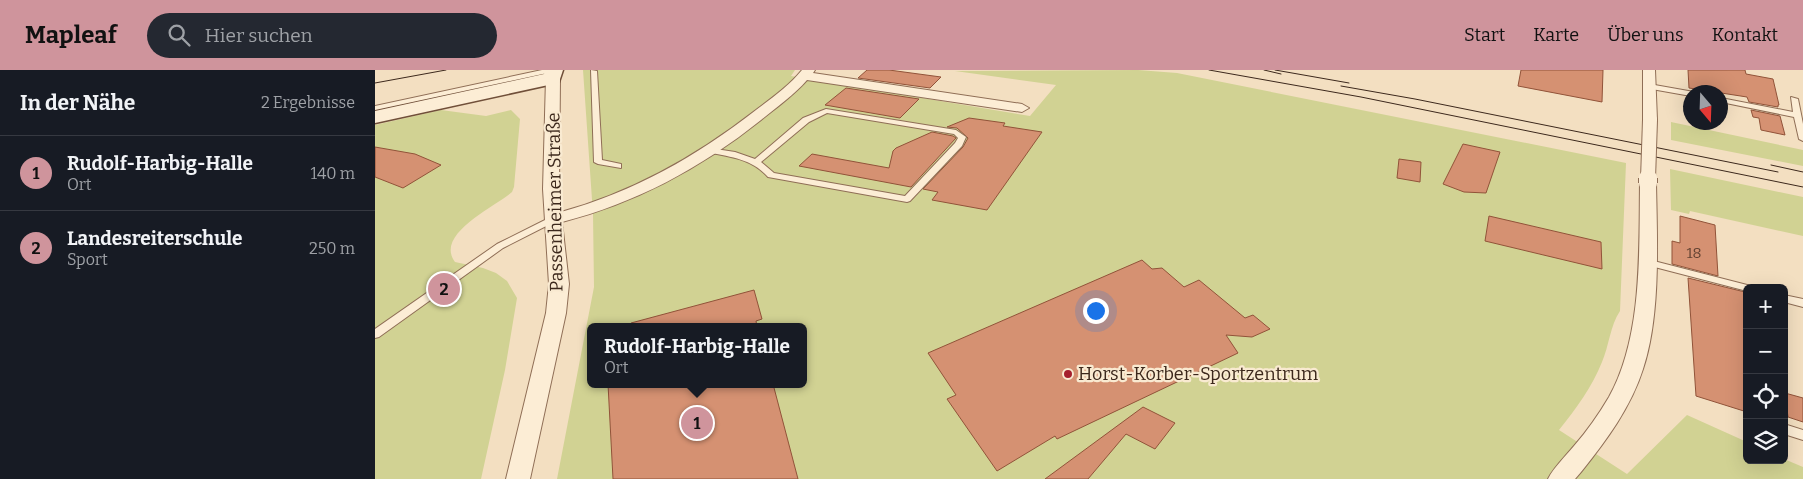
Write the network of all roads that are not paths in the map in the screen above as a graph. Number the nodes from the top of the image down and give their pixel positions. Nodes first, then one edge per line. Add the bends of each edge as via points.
1 (1649, 70) edge
2 (594, 71) edge
3 (553, 73) edge
4 (807, 73) edge
5 (1649, 86) junction
6 (1683, 92) edge
7 (1794, 99) dead end
8 (1728, 101) edge
9 (375, 108) edge
10 (1022, 108) dead end
11 (1797, 115) junction
12 (375, 117) edge
13 (1803, 139) edge
14 (709, 150) junction
15 (756, 162) junction
16 (618, 166) dead end
17 (553, 219) junction
18 (1646, 262) junction
19 (1743, 287) edge
20 (1788, 299) edge
21 (1803, 303) edge
22 (375, 334) edge
23 (1788, 430) edge
24 (1803, 435) edge
25 (517, 479) edge
26 (1560, 479) edge

1 - 5 street
2 - 16 lane via 598,162
3 - 9 lane
3 - 12 street
3 - 17 street, Passenheimer Straße
4 - 10 street
4 - 14 street via 757,116
5 - 6 lane
5 - 18 street, bridge
7 - 11 lane
8 - 11 lane
11 - 13 lane
14 - 15 lane
14 - 17 street via 647,186 615,200
15 - 15 lane via 771,175 907,199 962,137 956,132 826,111 806,120
17 - 22 lane via 500,246
17 - 25 street, Passenheimer Straße via 559,276 556,313
18 - 19 lane
18 - 26 street via 1637,351 1627,380 1603,427
20 - 21 lane
23 - 24 lane

